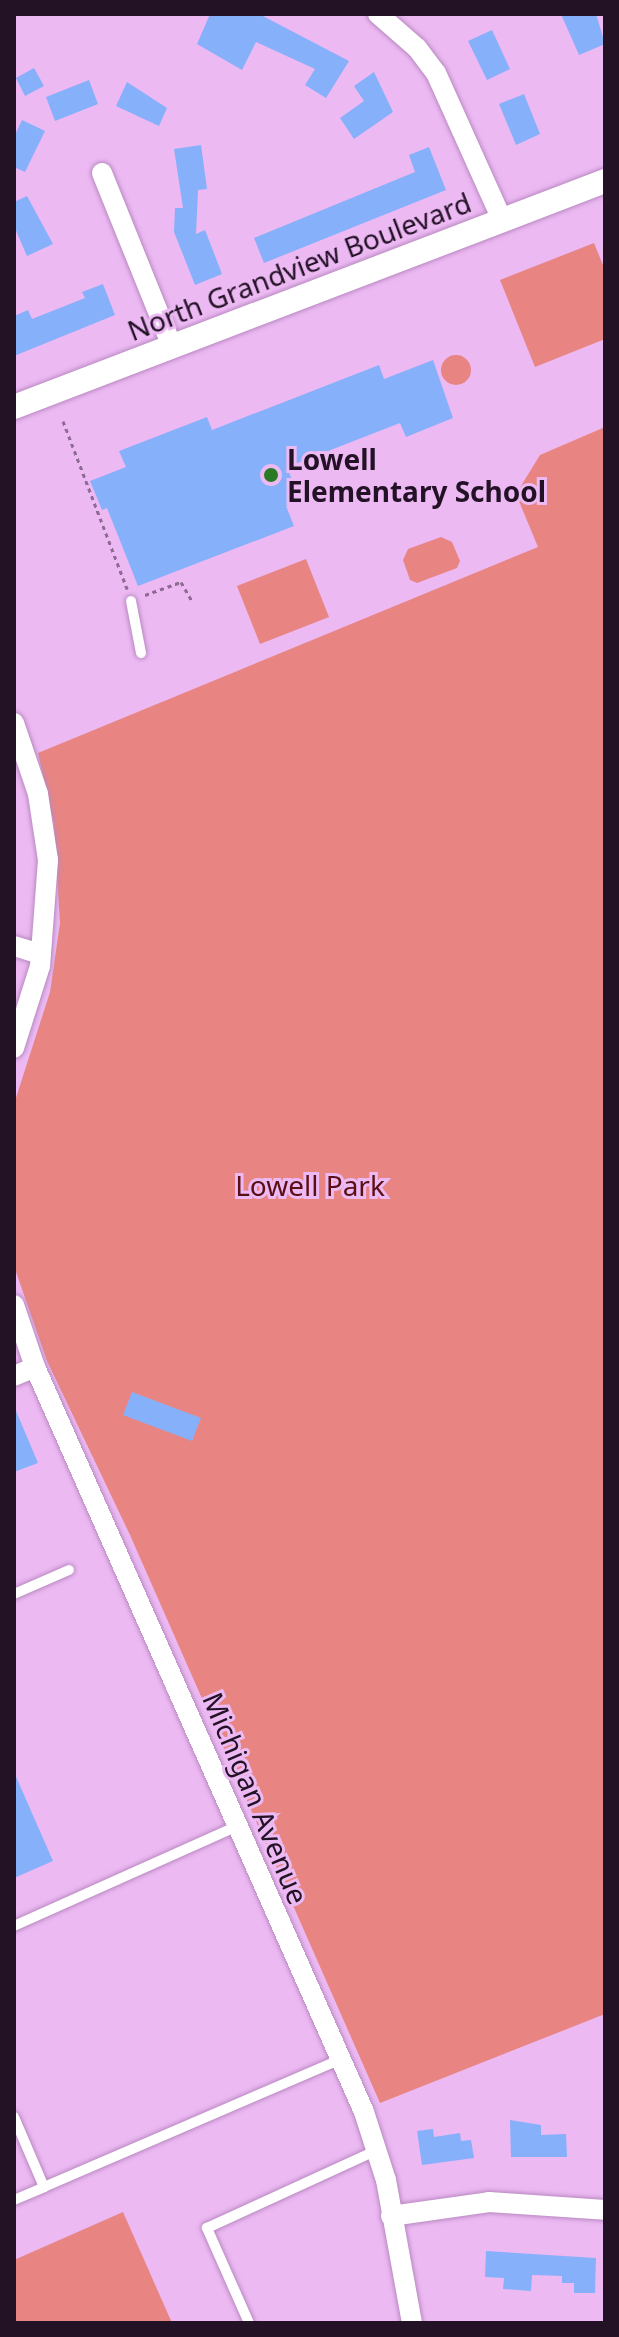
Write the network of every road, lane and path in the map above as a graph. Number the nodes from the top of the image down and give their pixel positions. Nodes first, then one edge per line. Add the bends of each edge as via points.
1 (378, 14) edge
2 (102, 173) dead end
3 (605, 181) edge
4 (502, 220) junction
5 (172, 346) junction
6 (14, 407) edge
7 (63, 421) dead end
8 (131, 601) junction
9 (193, 603) dead end
10 (141, 653) dead end
11 (14, 723) edge
12 (14, 946) edge
13 (41, 954) junction
14 (14, 1048) edge
15 (14, 1305) edge
16 (35, 1367) junction
17 (14, 1376) edge
18 (69, 1570) dead end
19 (14, 1594) edge
20 (238, 1826) junction
21 (14, 1926) edge
22 (341, 2059) junction
23 (14, 2117) edge
24 (378, 2150) junction
25 (44, 2187) junction
26 (14, 2200) edge
27 (605, 2210) edge
28 (391, 2216) junction
29 (249, 2323) edge
30 (412, 2323) edge

1 - 4 street via 436,73
2 - 5 street
3 - 4 street, North Grandview Boulevard
4 - 5 street, North Grandview Boulevard
5 - 6 street, North Grandview Boulevard
7 - 8 path
8 - 9 path via 181,582
8 - 10 lane
11 - 13 street via 32,768 45,826 48,888
12 - 13 street
13 - 14 street
15 - 16 street, Michigan Avenue
16 - 17 street
16 - 20 street, Michigan Avenue
18 - 19 lane
20 - 21 lane
20 - 22 street, Michigan Avenue
22 - 24 street, Michigan Avenue
22 - 25 lane
23 - 25 lane
24 - 28 street, Michigan Avenue
24 - 29 lane via 207,2228
25 - 26 lane
27 - 28 street via 489,2202
28 - 30 street, Michigan Avenue

